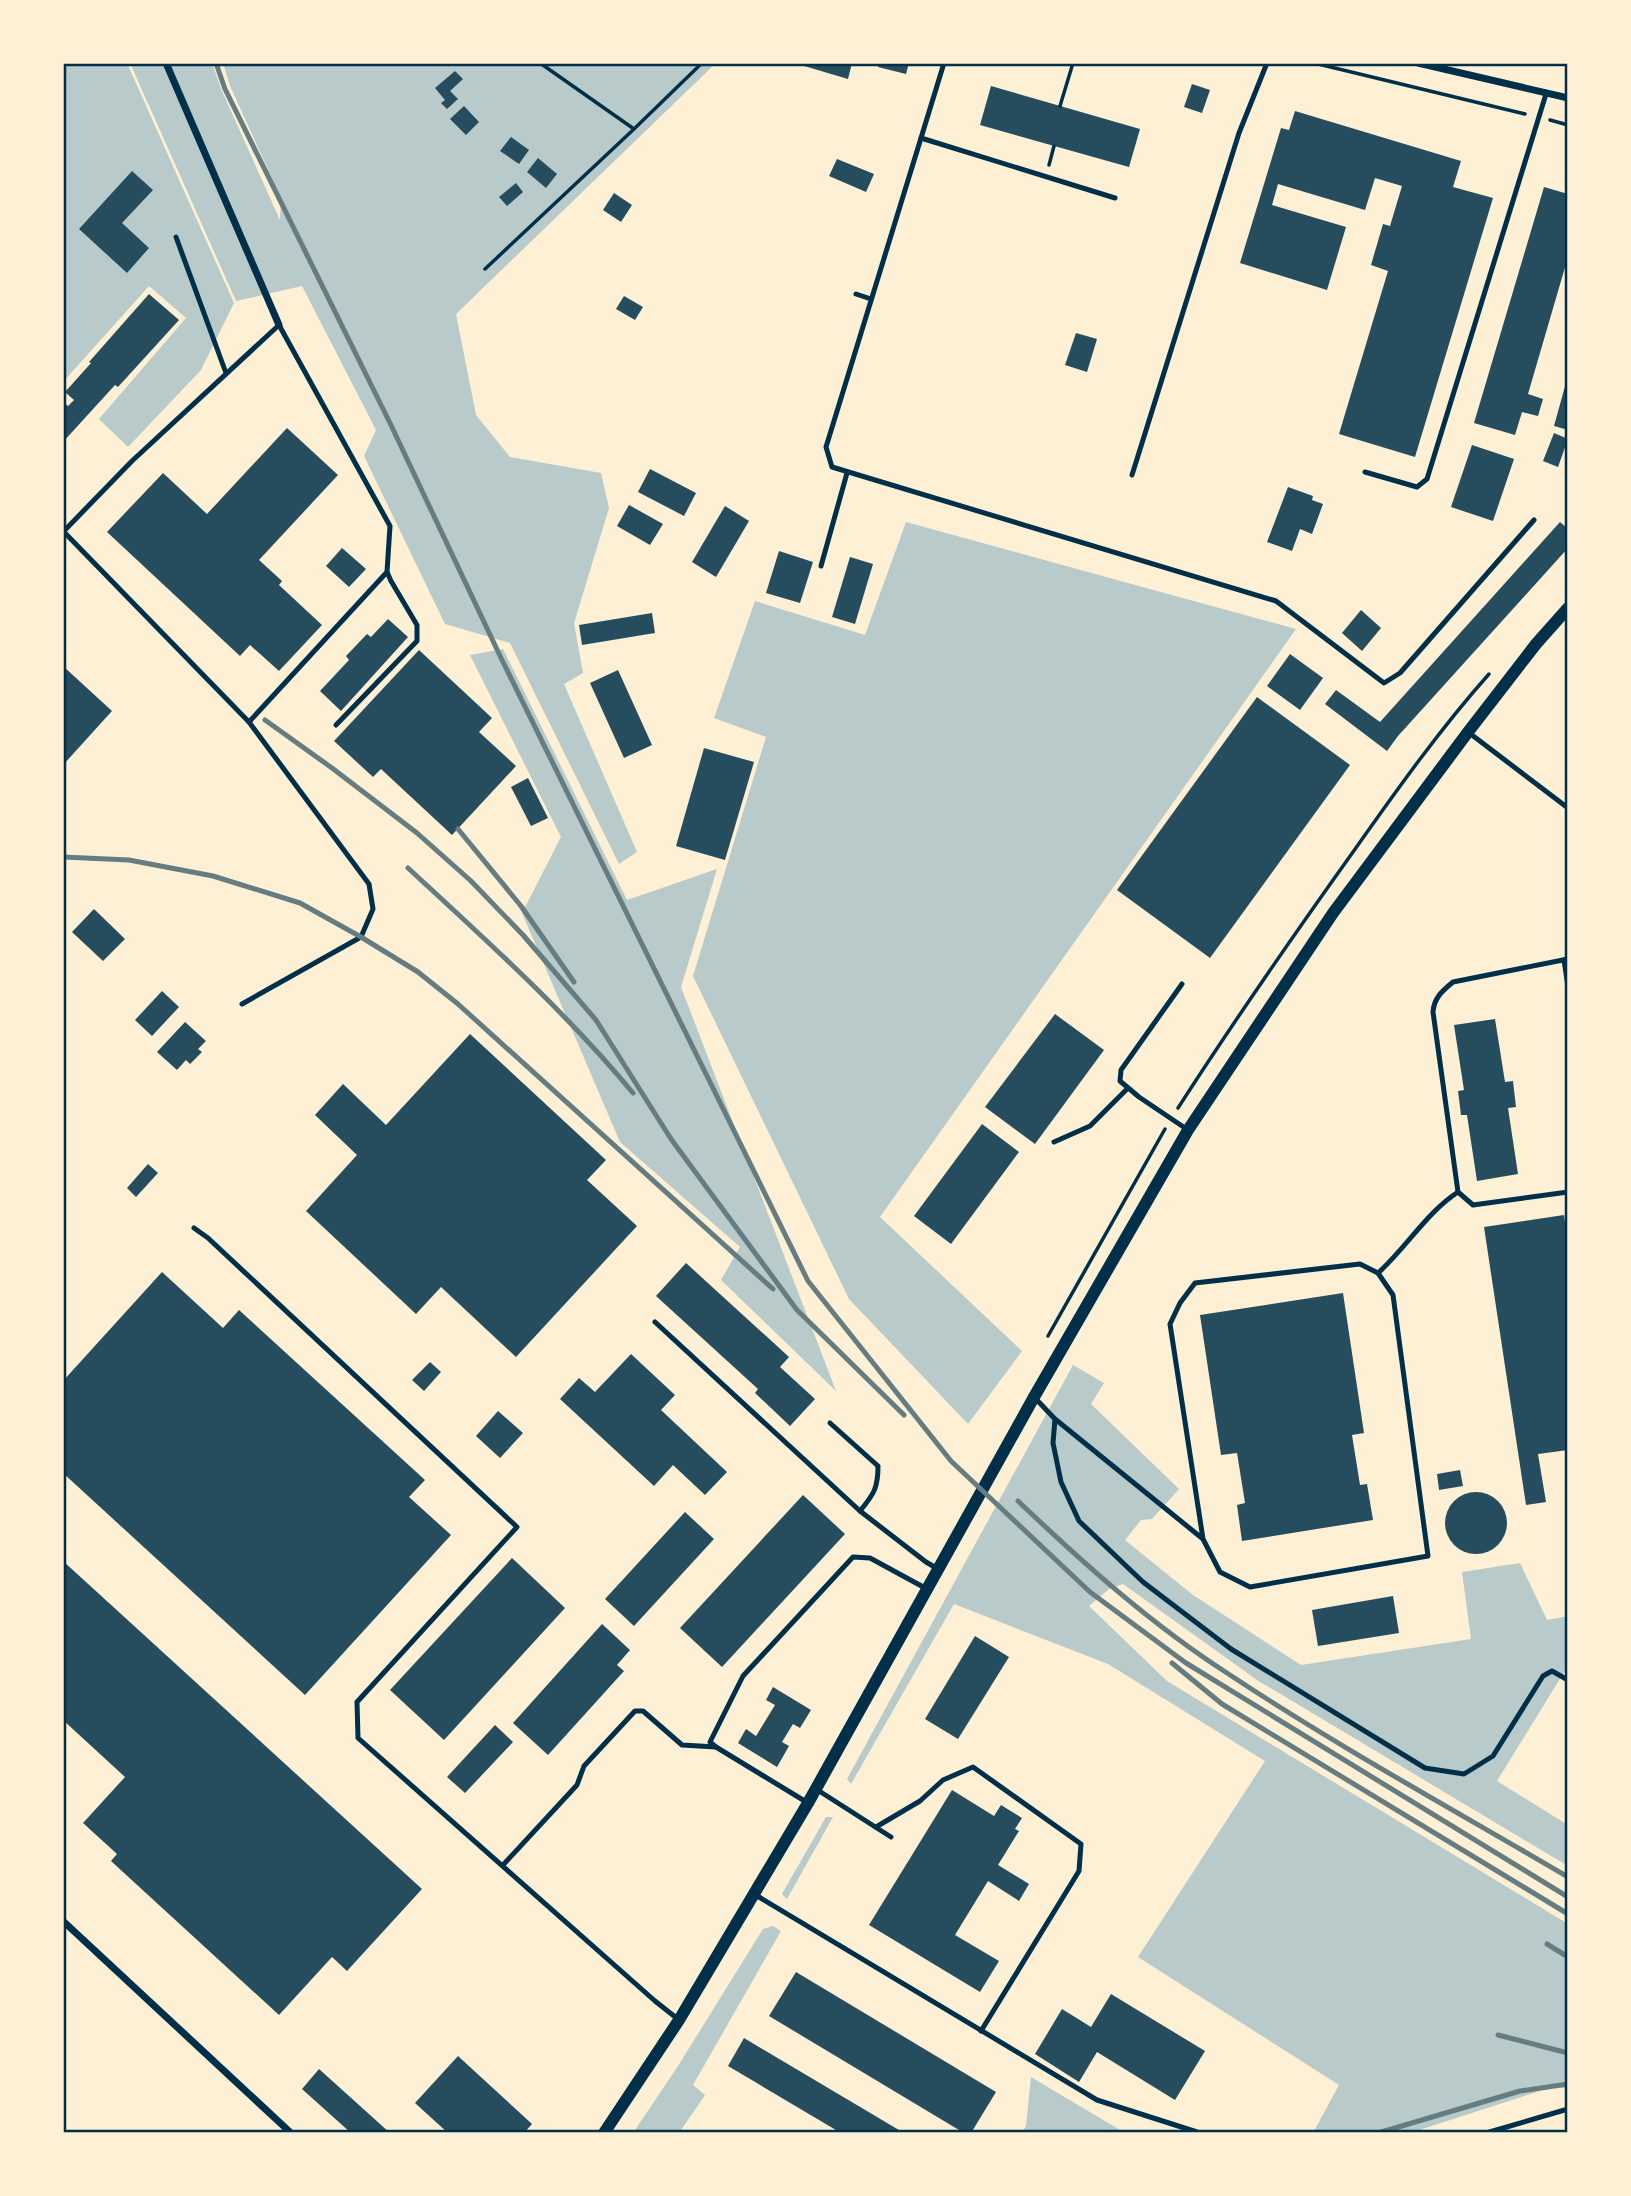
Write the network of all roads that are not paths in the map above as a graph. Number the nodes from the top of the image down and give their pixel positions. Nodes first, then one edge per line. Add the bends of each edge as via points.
1 (166, 63) edge
2 (944, 63) edge
3 (1267, 63) edge
4 (1418, 63) edge
5 (1546, 94) junction
6 (1568, 99) edge
7 (921, 138) junction
8 (1115, 198) dead end
9 (176, 237) dead end
10 (856, 294) dead end
11 (871, 299) junction
12 (279, 325) junction
13 (226, 373) junction
14 (1366, 472) dead end
15 (847, 473) junction
16 (1132, 475) dead end
17 (1534, 520) dead end
18 (63, 532) edge
19 (821, 566) dead end
20 (387, 572) junction
21 (1568, 608) edge
22 (249, 722) junction
23 (336, 725) dead end
24 (1468, 732) junction
25 (1568, 808) edge
26 (1566, 960) edge
27 (1182, 984) dead end
28 (1568, 987) edge
29 (242, 1004) dead end
30 (1128, 1088) junction
31 (1188, 1130) junction
32 (1054, 1142) dead end
33 (1458, 1192) junction
34 (1568, 1192) edge
35 (194, 1228) dead end
36 (1378, 1273) junction
37 (655, 1322) dead end
38 (1034, 1397) junction
39 (1055, 1419) junction
40 (830, 1423) dead end
41 (860, 1511) junction
42 (1203, 1539) junction
43 (938, 1569) junction
44 (927, 1589) junction
45 (1568, 1680) edge
46 (716, 1747) junction
47 (816, 1789) junction
48 (808, 1803) junction
49 (876, 1827) junction
50 (891, 1836) dead end
51 (503, 1865) junction
52 (754, 1894) junction
53 (63, 1921) edge
54 (679, 2020) junction
55 (981, 2031) junction
56 (1568, 2109) edge
57 (1197, 2132) edge
58 (291, 2133) edge
59 (604, 2133) edge
60 (1486, 2133) edge

1 - 12 street
2 - 7 lane
3 - 16 lane via 1239,133
4 - 5 street
5 - 6 street
5 - 14 lane via 1427,479 1417,487
7 - 8 lane
7 - 11 lane
9 - 13 lane
10 - 11 lane
11 - 15 lane via 826,447 832,467
12 - 13 lane
12 - 20 lane via 390,526
13 - 18 lane
15 - 17 lane via 1276,601 1384,683 1400,673
15 - 19 lane
18 - 22 lane
20 - 22 lane
20 - 23 lane via 417,625 417,641
21 - 24 street
22 - 29 lane via 369,884 373,909 361,937
24 - 25 lane
24 - 31 street via 1333,913
26 - 28 lane
26 - 33 lane via 1452,982 1433,1003
27 - 30 lane via 1121,1070 1120,1081
30 - 31 lane
30 - 32 lane via 1090,1126
31 - 38 street
33 - 34 lane via 1473,1205
33 - 36 lane via 1442,1202
35 - 51 lane via 517,1527 357,1702 358,1738
36 - 42 lane via 1360,1264 1195,1283 1180,1303 1170,1324
36 - 42 lane via 1393,1295 1429,1556 1250,1587 1220,1572
37 - 41 lane
38 - 39 lane
38 - 43 street
39 - 42 lane
39 - 45 lane via 1061,1482 1079,1521 1134,1573 1231,1649 1425,1768 1464,1774 1493,1756 1543,1676 1552,1671
40 - 41 lane via 878,1466 873,1495
41 - 43 lane
43 - 44 street
44 - 46 lane via 870,1558 853,1557 743,1676 710,1742
44 - 47 street
46 - 48 lane
46 - 51 lane via 682,1745 643,1711 635,1711 584,1766 577,1785
47 - 48 street
47 - 49 lane
48 - 52 street
49 - 50 lane
49 - 55 lane via 920,1801 943,1780 973,1767 1082,1844 1079,1871
51 - 54 lane
52 - 54 street
52 - 55 lane
53 - 58 street
54 - 59 street
55 - 57 lane via 1097,2100
56 - 60 lane

